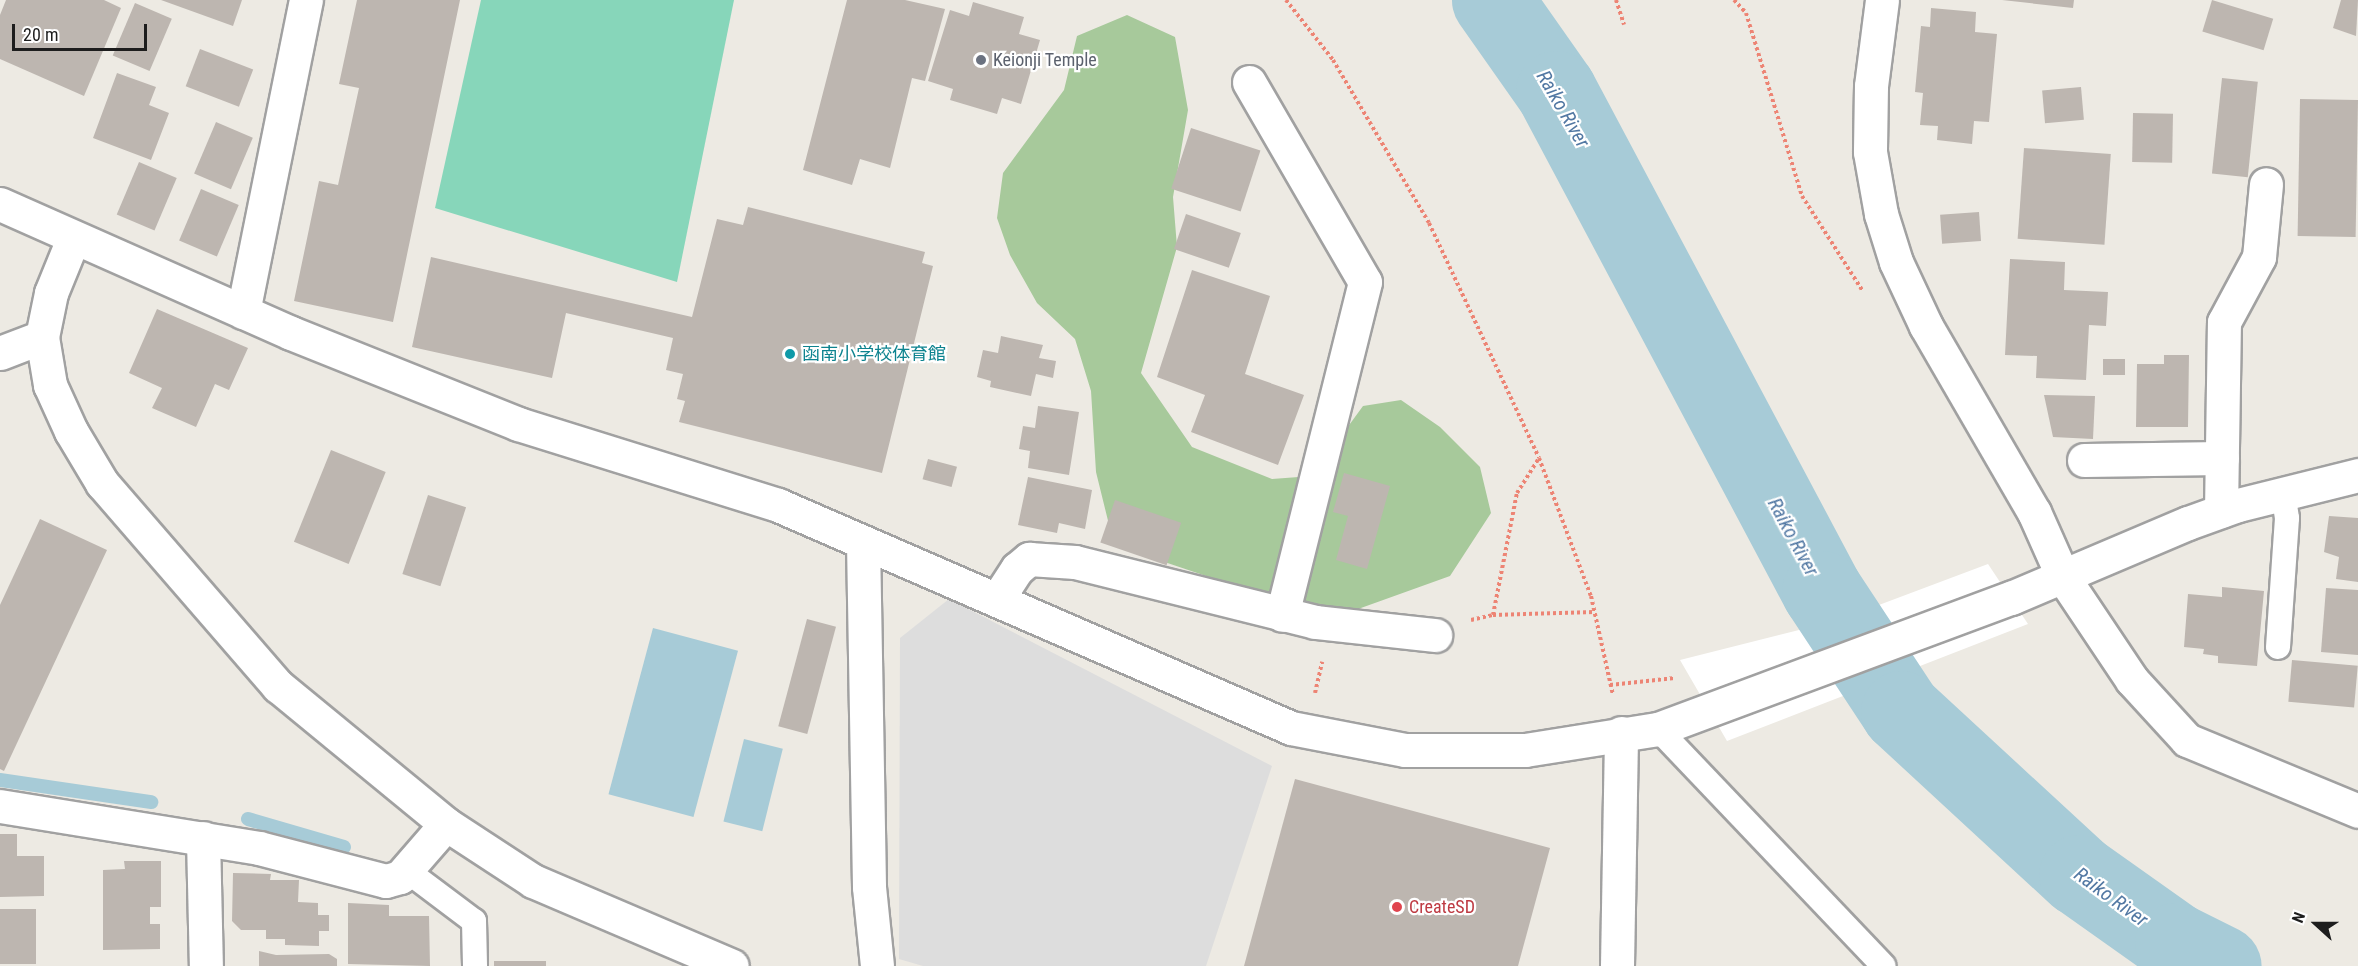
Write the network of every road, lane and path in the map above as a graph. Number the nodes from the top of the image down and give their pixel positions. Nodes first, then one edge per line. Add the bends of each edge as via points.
1 (306, 0) edge
2 (1286, 0) edge
3 (1616, 0) edge
4 (1882, 0) edge
5 (1624, 25) dead end
6 (1249, 82) dead end
7 (2266, 184) dead end
8 (0, 204) edge
9 (73, 239) junction
10 (243, 312) junction
11 (42, 337) junction
12 (0, 353) edge
13 (1539, 458) junction
14 (2222, 458) junction
15 (2084, 460) dead end
16 (2358, 475) edge
17 (2283, 493) junction
18 (2221, 511) junction
19 (863, 542) junction
20 (2064, 577) junction
21 (998, 598) junction
22 (1595, 612) junction
23 (1282, 615) junction
24 (1493, 615) junction
25 (1331, 623) junction
26 (1435, 635) joint
27 (2278, 647) dead end
28 (1679, 677) dead end
29 (1610, 685) junction
30 (1658, 729) junction
31 (1307, 731) junction
32 (1622, 733) junction
33 (0, 806) edge
34 (2358, 811) edge
35 (446, 824) junction
36 (203, 838) junction
37 (406, 870) junction
38 (206, 966) edge
39 (475, 966) edge
40 (732, 966) edge
41 (877, 966) edge
42 (1617, 966) edge
43 (1884, 966) edge

1 - 10 street
2 - 13 path via 1333,60 1429,223
3 - 5 path
4 - 20 street via 1871,86 1870,152 1881,214 1896,262 1926,326 2034,512
6 - 23 street via 1365,282
7 - 14 street via 2259,257 2224,322
8 - 9 street
9 - 10 street
9 - 11 street via 51,293
10 - 19 street via 518,424 778,505
11 - 12 street
11 - 35 street via 50,385 71,431 102,483 278,686
13 - 22 path
13 - 24 path via 1517,493
14 - 15 street
14 - 18 street
16 - 17 street
17 - 18 street
17 - 27 lane via 2287,518
18 - 20 street
19 - 21 street
19 - 41 street via 869,887
20 - 30 street
20 - 34 street via 2132,680 2187,740
21 - 23 street via 1017,569 1029,559 1075,562
21 - 31 street via 1291,728
22 - 24 path
22 - 29 path
23 - 25 street
24 - 26 path
25 - 26 street
25 - 31 path
28 - 29 path
29 - 32 path
30 - 32 street
30 - 43 lane
31 - 32 street via 1405,750 1525,750
32 - 42 street
33 - 36 street
35 - 37 street
35 - 40 street via 533,881
36 - 37 street via 259,848 386,881 400,877
36 - 38 street
37 - 39 lane via 474,921

